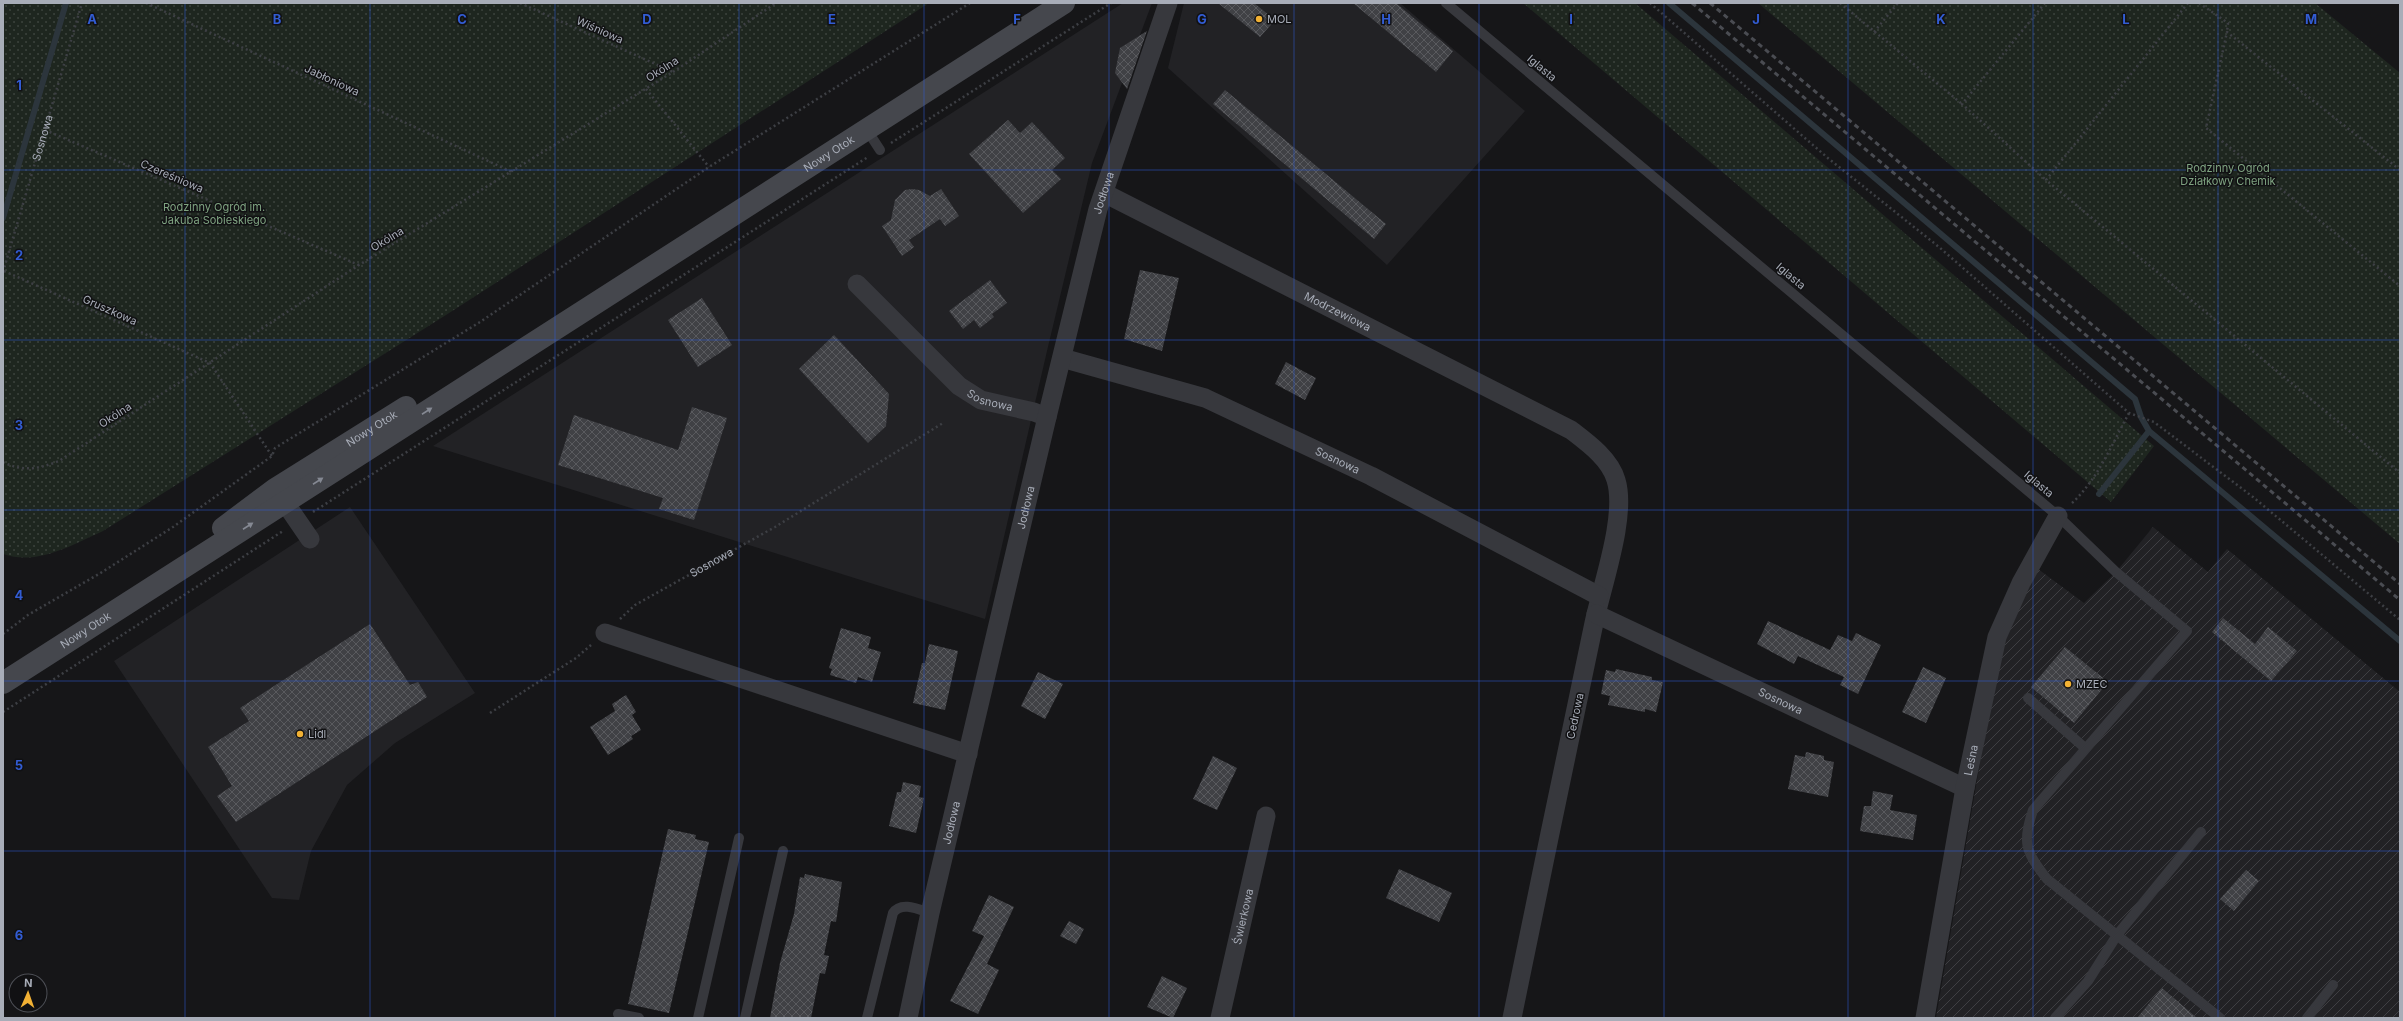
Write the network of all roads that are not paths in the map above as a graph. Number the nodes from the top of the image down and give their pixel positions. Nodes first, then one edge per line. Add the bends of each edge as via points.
1 (1064, 3) edge
2 (1168, 3) edge
3 (1446, 3) edge
4 (867, 130) junction
5 (880, 150) road end
6 (1104, 193) junction
7 (857, 284) dead end
8 (1062, 358) junction
9 (1047, 417) junction
10 (1571, 430) joint
11 (280, 496) junction
12 (2058, 516) junction
13 (310, 540) dead end
14 (1598, 605) junction
15 (604, 633) road end
16 (3, 684) edge
17 (2028, 698) dead end
18 (2084, 748) junction
19 (968, 754) junction
20 (1965, 788) junction
21 (1266, 816) dead end
22 (2201, 832) dead end
23 (739, 838) dead end
24 (783, 851) dead end
25 (930, 913) junction
26 (2117, 935) junction
27 (2333, 986) dead end
28 (618, 1014) dead end
29 (909, 1017) edge
30 (639, 1018) edge
31 (698, 1018) edge
32 (745, 1018) edge
33 (867, 1018) edge
34 (1220, 1018) edge
35 (1512, 1018) edge
36 (1926, 1018) edge
37 (2055, 1018) edge
38 (2220, 1018) edge
39 (2307, 1018) edge

1 - 4 main road, Nowy Otok
2 - 6 street, Jodłowa
3 - 12 lane, Iglasta
4 - 5 lane
4 - 11 main road, Nowy Otok via 593,305
6 - 8 street, Jodłowa
6 - 10 street, Modrzewiowa
7 - 9 street, Sosnowa via 959,386 981,400
8 - 9 street, Jodłowa
8 - 14 street, Sosnowa via 1205,398 1371,476
9 - 19 street, Jodłowa
10 - 14 street, Cedrowa via 1599,452 1616,479 1619,502 1617,525
11 - 13 street
11 - 16 main road, Nowy Otok via 168,578
12 - 18 lane, Iglasta via 2116,572 2187,631
12 - 20 street, Leśna via 2021,583 1997,637
14 - 20 street, Sosnowa
14 - 35 street, Cedrowa
15 - 19 street
17 - 18 lane
18 - 26 lane via 2033,810 2026,830 2027,845 2034,863 2047,878
19 - 25 street, Jodłowa
20 - 36 street, Leśna
21 - 34 street, Świerkowa
22 - 26 lane
23 - 31 lane
24 - 32 lane
25 - 29 street, Jodłowa
25 - 33 lane via 904,906 896,908
26 - 37 lane via 2088,982
26 - 38 lane
27 - 39 lane
28 - 30 lane

